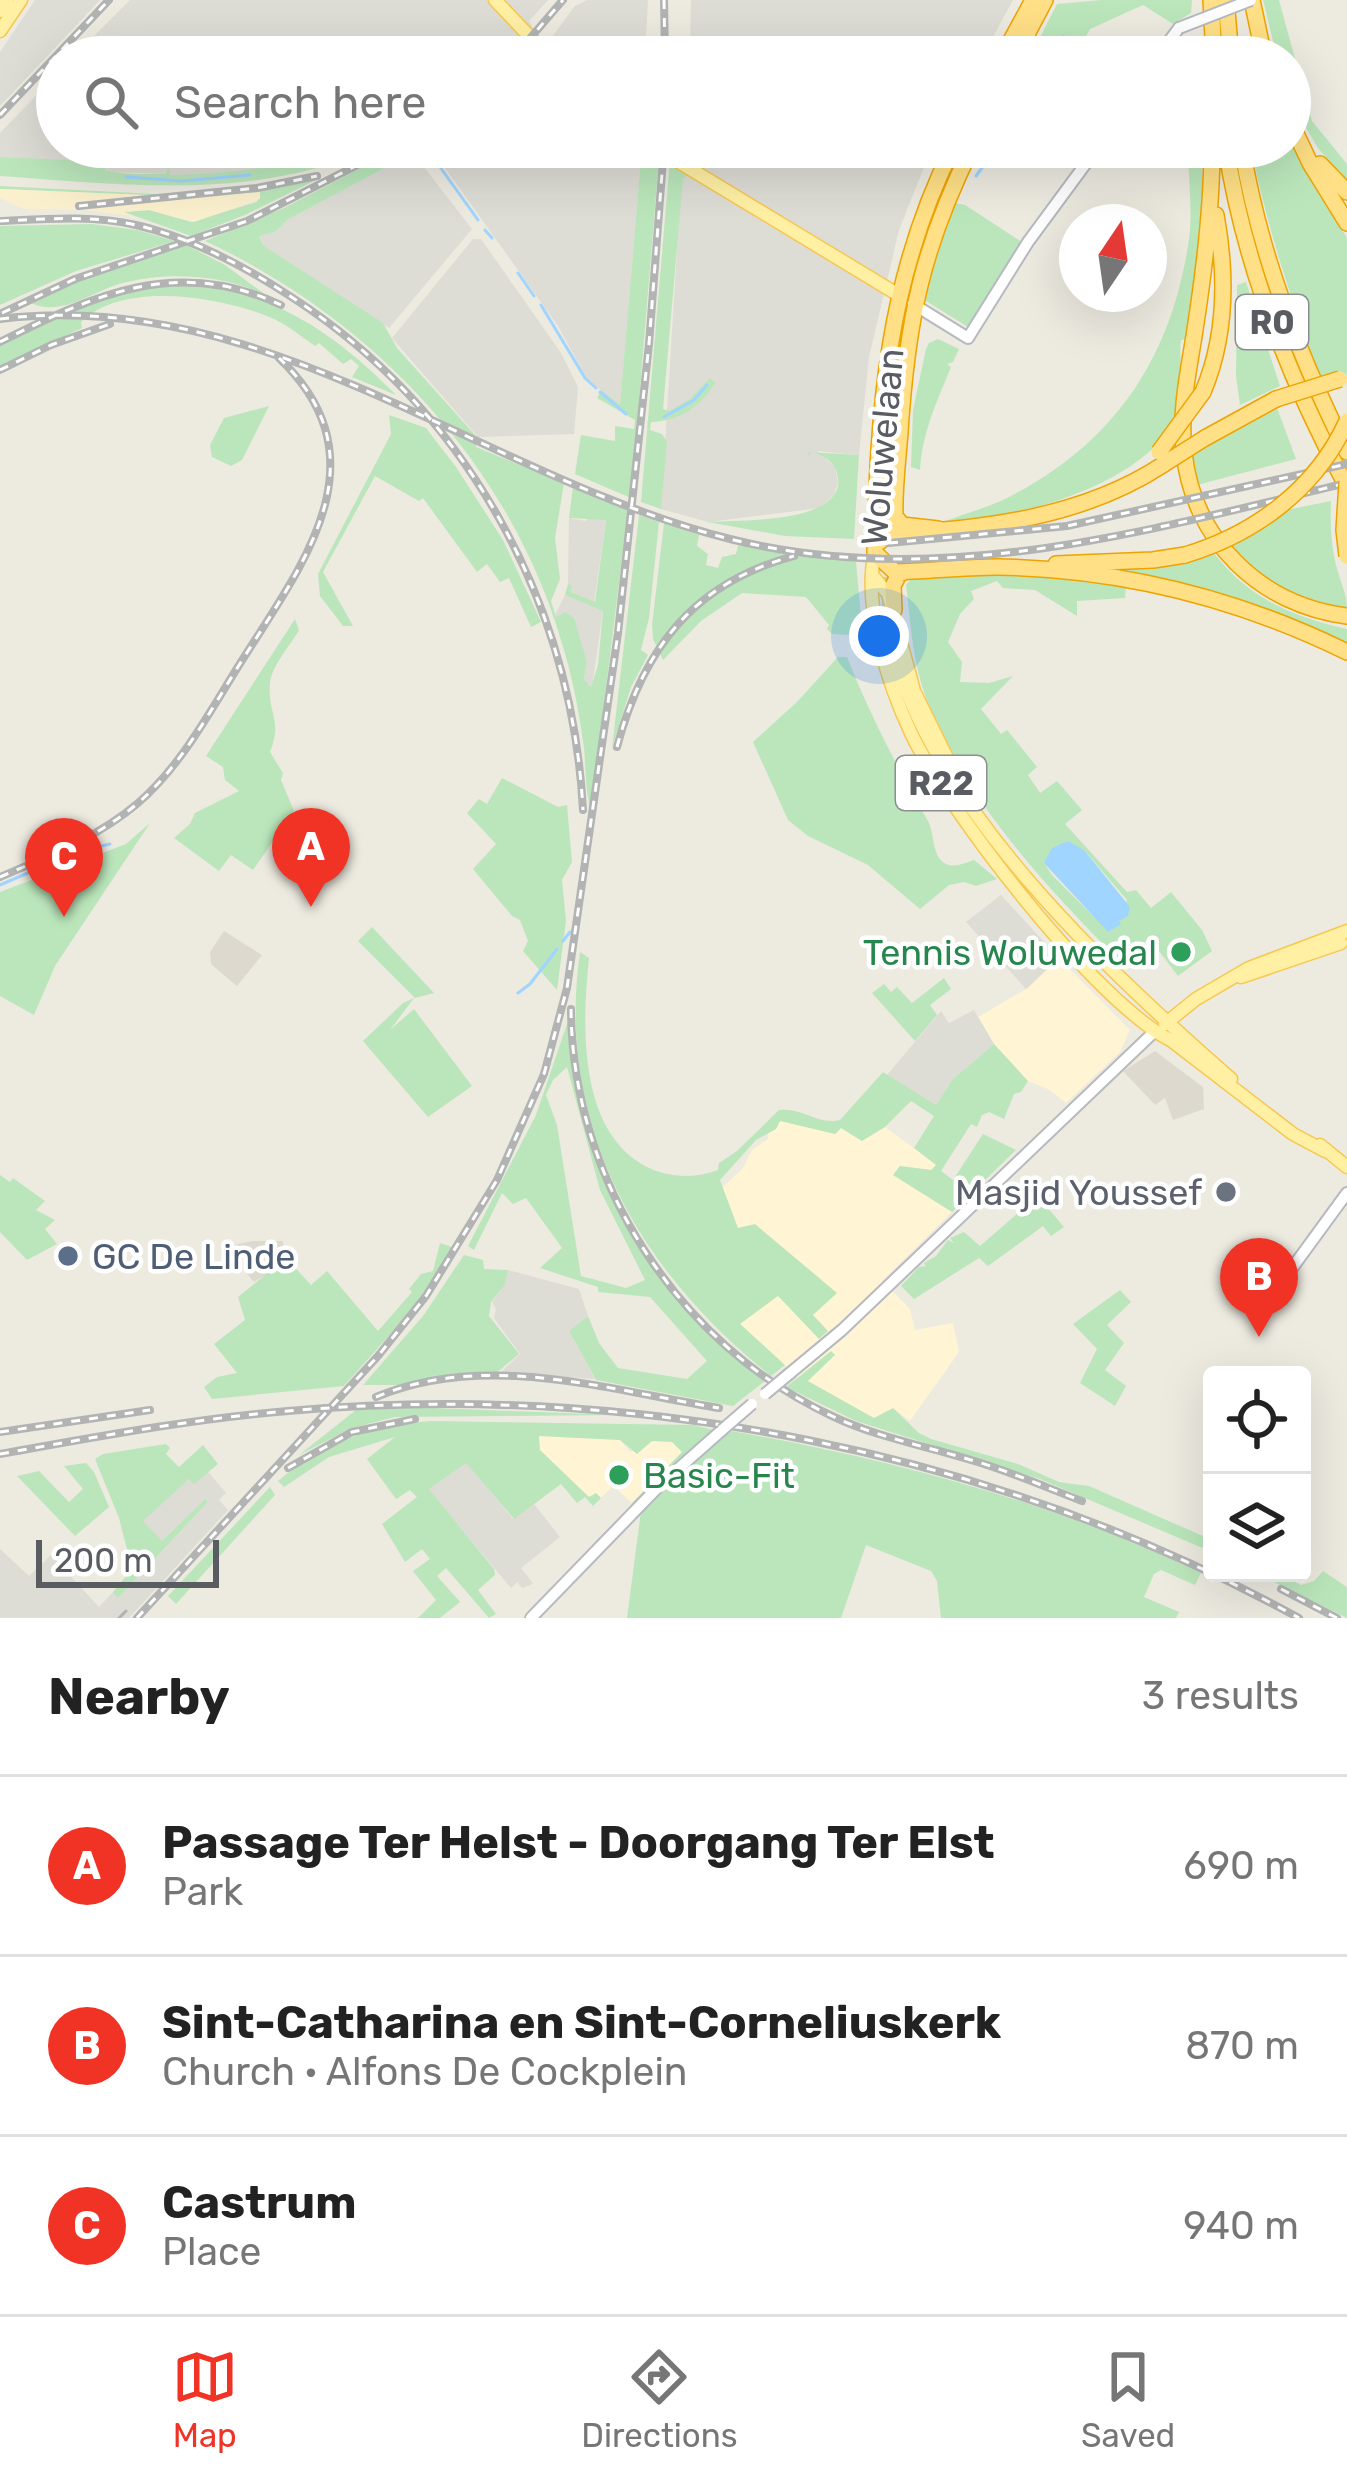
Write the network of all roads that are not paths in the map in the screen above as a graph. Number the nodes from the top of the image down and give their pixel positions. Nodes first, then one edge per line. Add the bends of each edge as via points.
1 (7, 0) edge
2 (21, 0) edge
3 (496, 0) edge
4 (1033, 0) edge
5 (1045, 0) edge
6 (1210, 0) edge
7 (1226, 0) edge
8 (1252, 0) edge
9 (0, 11) edge
10 (0, 32) edge
11 (529, 36) edge
12 (1013, 36) edge
13 (1026, 36) edge
14 (1173, 36) edge
15 (1211, 36) edge
16 (1229, 36) edge
17 (1260, 36) edge
18 (1311, 151) edge
19 (1311, 165) edge
20 (689, 168) edge
21 (944, 168) edge
22 (959, 168) edge
23 (960, 168) edge
24 (1083, 168) edge
25 (1212, 168) edge
26 (1230, 168) edge
27 (1247, 168) edge
28 (1211, 189) junction
29 (1347, 192) edge
30 (1347, 223) edge
31 (916, 268) tunnel mouth
32 (897, 294) junction
33 (913, 304) junction
34 (1344, 379) edge
35 (893, 419) tunnel mouth
36 (1347, 422) edge
37 (1347, 452) edge
38 (1162, 458) junction
39 (1347, 485) edge
40 (891, 507) junction
41 (938, 529) junction
42 (875, 549) junction
43 (1347, 556) edge
44 (999, 567) junction
45 (908, 572) junction
46 (873, 576) junction
47 (894, 610) junction
48 (1347, 616) edge
49 (892, 647) tunnel mouth
50 (1347, 652) edge
51 (982, 818) junction
52 (1347, 936) edge
53 (1169, 1020) junction
54 (1154, 1032) junction
55 (1324, 1151) junction
56 (1347, 1167) edge
57 (1347, 1193) edge
58 (1252, 1302) dead end
59 (531, 1618) edge

1 - 9 main road
2 - 10 main road
3 - 11 main road
4 - 12 highway
5 - 13 highway
6 - 15 highway
7 - 16 highway
8 - 14 main road, bridge
8 - 17 highway
18 - 29 highway
19 - 30 highway
20 - 32 main road
21 - 32 highway, Woluwelaan / R22
22 - 31 highway, Woluwelaan
23 - 33 highway, Woluwelaan
24 - 33 main road via 968,338
25 - 28 highway
26 - 39 highway, R0 via 1268,312
27 - 37 highway, R0 via 1284,307
28 - 38 highway, bridge via 1223,269 1218,346 1202,392
28 - 48 highway via 1183,418 1193,495 1244,572 1287,600
32 - 33 highway
32 - 42 highway, Woluwelaan / R22
33 - 40 highway, Woluwelaan
34 - 38 highway, bridge via 1276,399
35 - 40 highway, Woluwelaan
36 - 44 highway, bridge via 1322,465 1243,532 1153,560
38 - 41 highway via 1132,485 1092,502
39 - 43 highway, bridge
40 - 41 highway via 902,525
41 - 42 highway via 890,534
42 - 45 highway via 890,569
42 - 46 main road, Woluwelaan / R22
44 - 45 highway
44 - 50 highway via 1179,589
45 - 47 highway via 894,583
46 - 47 main road, R22
46 - 54 main road, Woluwelaan / R22 via 888,675 927,762 1013,884
47 - 51 main road, Woluwelaan / R22 via 914,691
49 - 51 main road, Woluwelaan / R22 via 928,743
51 - 53 main road, Woluwelaan / R22 via 1085,941
52 - 53 main road via 1240,977
53 - 54 main road
53 - 55 main road, Woluwelaan / R22
54 - 55 main road, Woluwelaan / R22
54 - 59 main road, bridge via 842,1330 661,1484
55 - 56 main road, Woluwelaan / R22
57 - 58 main road via 1298,1262

